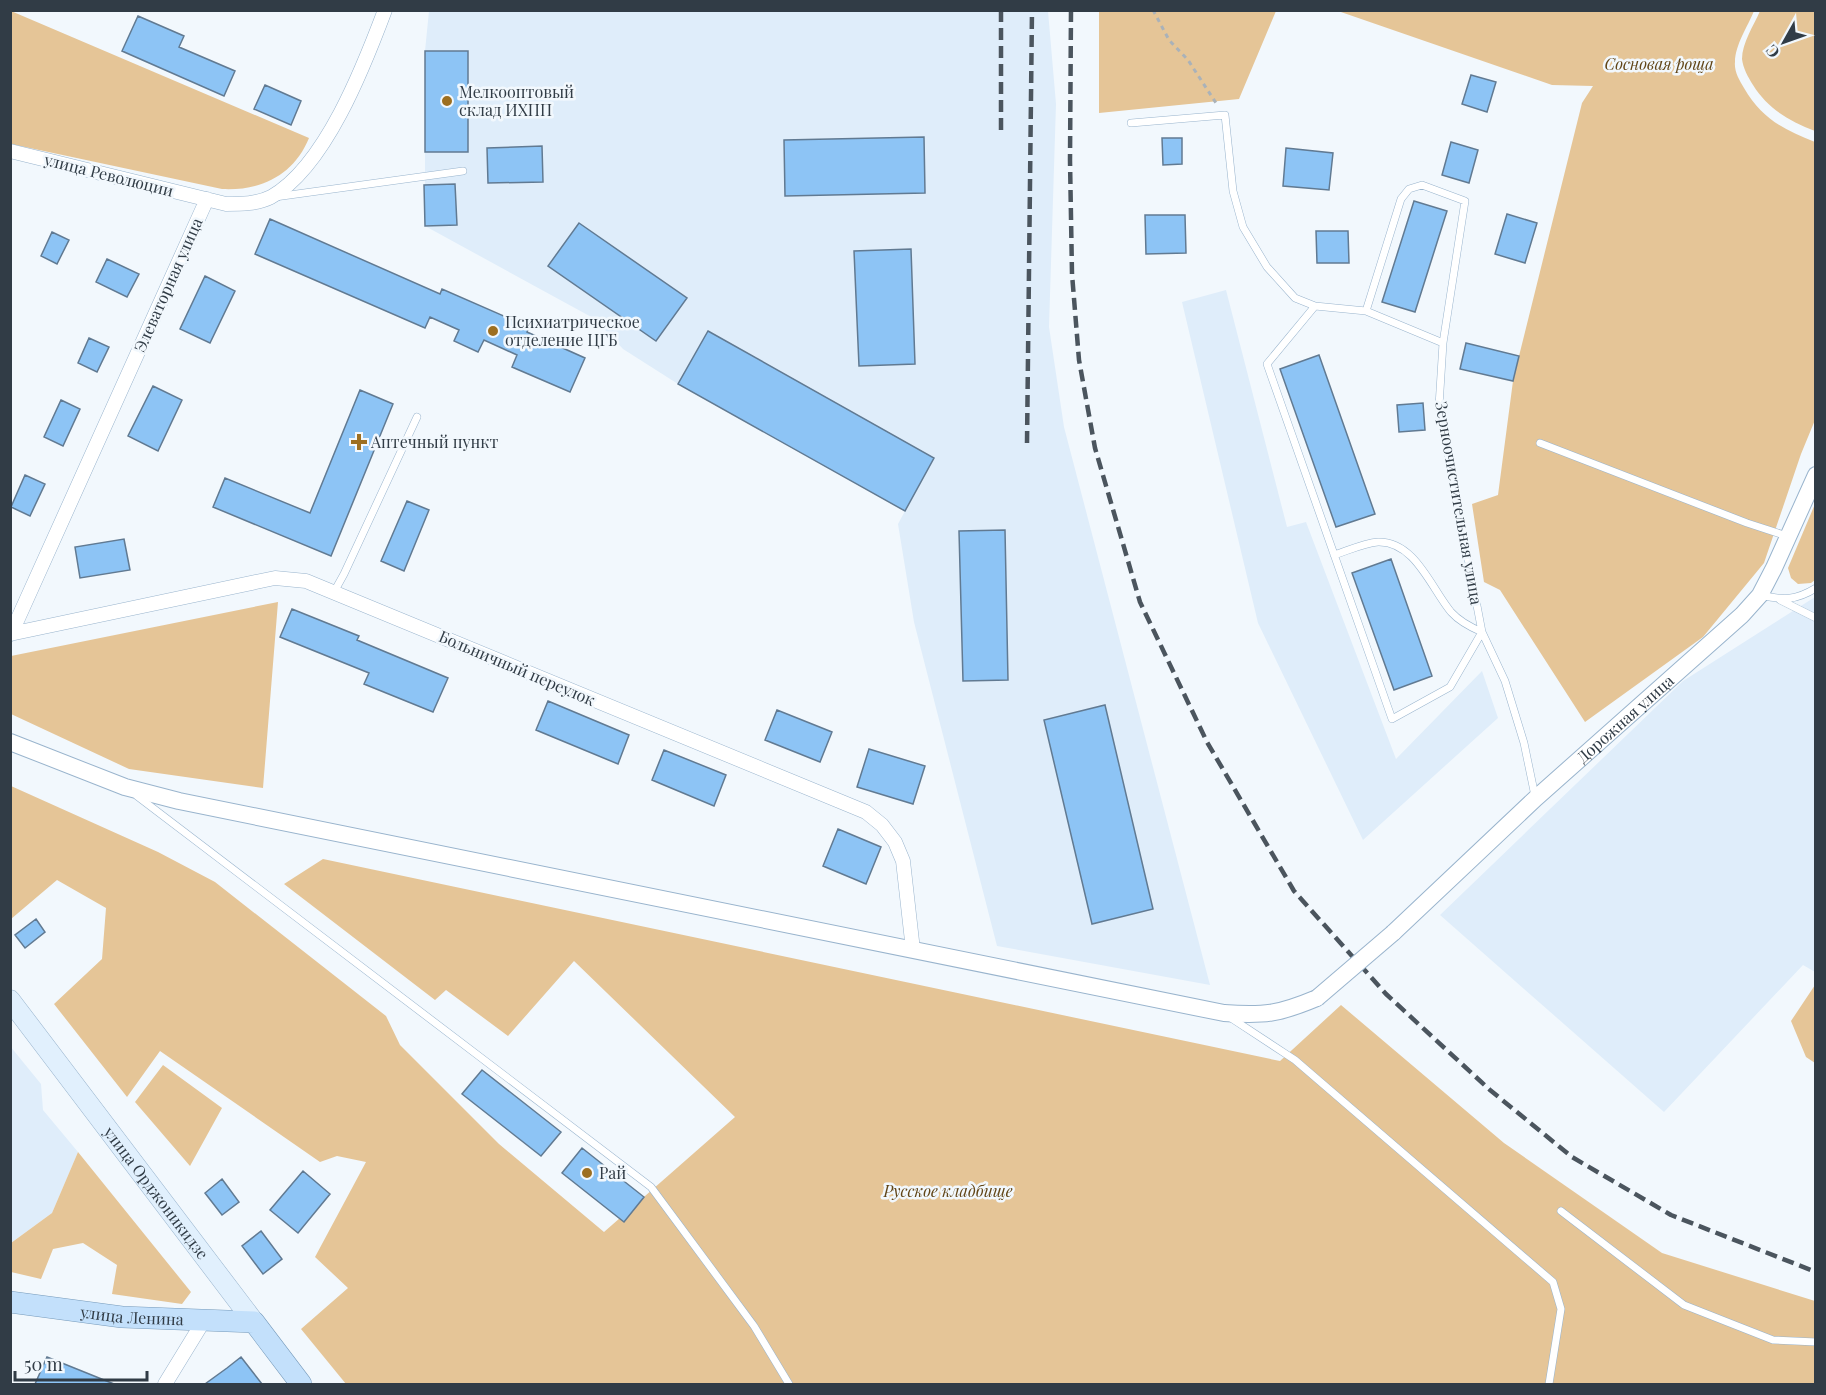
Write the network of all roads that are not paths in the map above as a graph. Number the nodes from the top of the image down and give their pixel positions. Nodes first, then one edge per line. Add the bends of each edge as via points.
1 (385, 10) edge
2 (1131, 123) dead end
3 (10, 151) edge
4 (463, 171) dead end
5 (269, 198) junction
6 (207, 199) junction
7 (1315, 306) junction
8 (1366, 311) junction
9 (1443, 343) junction
10 (417, 417) dead end
11 (1540, 443) dead end
12 (1815, 475) edge
13 (1788, 536) junction
14 (1334, 555) junction
15 (1815, 588) edge
16 (334, 592) junction
17 (1760, 595) junction
18 (1779, 599) junction
19 (1815, 618) edge
20 (1482, 632) junction
21 (11, 634) edge
22 (10, 742) edge
23 (125, 787) junction
24 (1536, 798) junction
25 (913, 950) junction
26 (10, 1000) edge
27 (1224, 1013) junction
28 (1560, 1210) dead end
29 (10, 1302) edge
30 (203, 1322) junction
31 (254, 1322) junction
32 (1815, 1342) edge
33 (165, 1384) edge
34 (301, 1384) edge
35 (789, 1384) edge
36 (1549, 1384) edge

1 - 5 street, Элеваторная улица via 357,82 327,134 303,170
2 - 7 lane via 1225,115 1233,191 1243,227 1274,275 1295,298
3 - 6 street, улица Революции
4 - 5 lane
5 - 6 street, Элеваторная улица via 248,204
6 - 21 street, Элеваторная улица
7 - 8 lane
7 - 14 lane via 1267,364
8 - 9 lane
8 - 9 lane, Зерноочистительная улица via 1401,199 1409,189 1422,185 1465,201
9 - 20 lane, Зерноочистительная улица via 1438,406
10 - 16 lane
11 - 13 lane
12 - 13 street, Дорожная улица
13 - 17 street, Дорожная улица
14 - 20 lane via 1377,542 1398,545 1452,614 1466,626
14 - 20 lane via 1392,719 1450,687
15 - 18 lane via 1801,597
16 - 21 street, Больничный переулок via 306,581 275,578
16 - 25 street, Больничный переулок via 866,812 895,842 903,861
17 - 18 lane
17 - 24 street, Дорожная улица
18 - 19 lane
20 - 24 lane, Зерноочистительная улица via 1505,681
22 - 23 street, Дорожная улица
23 - 25 street, Дорожная улица
23 - 35 lane via 651,1187 754,1326
24 - 27 street, Дорожная улица, bridge via 1394,933 1317,998 1287,1011 1257,1016
25 - 27 street, Дорожная улица
26 - 31 main road, улица Орджоникидзе
27 - 36 lane via 1295,1060 1552,1282 1561,1309
28 - 32 lane via 1684,1305 1773,1340
29 - 30 main road, улица Ленина via 122,1317
30 - 31 main road, улица Ленина
30 - 33 street
31 - 34 main road, улица Орджоникидзе

